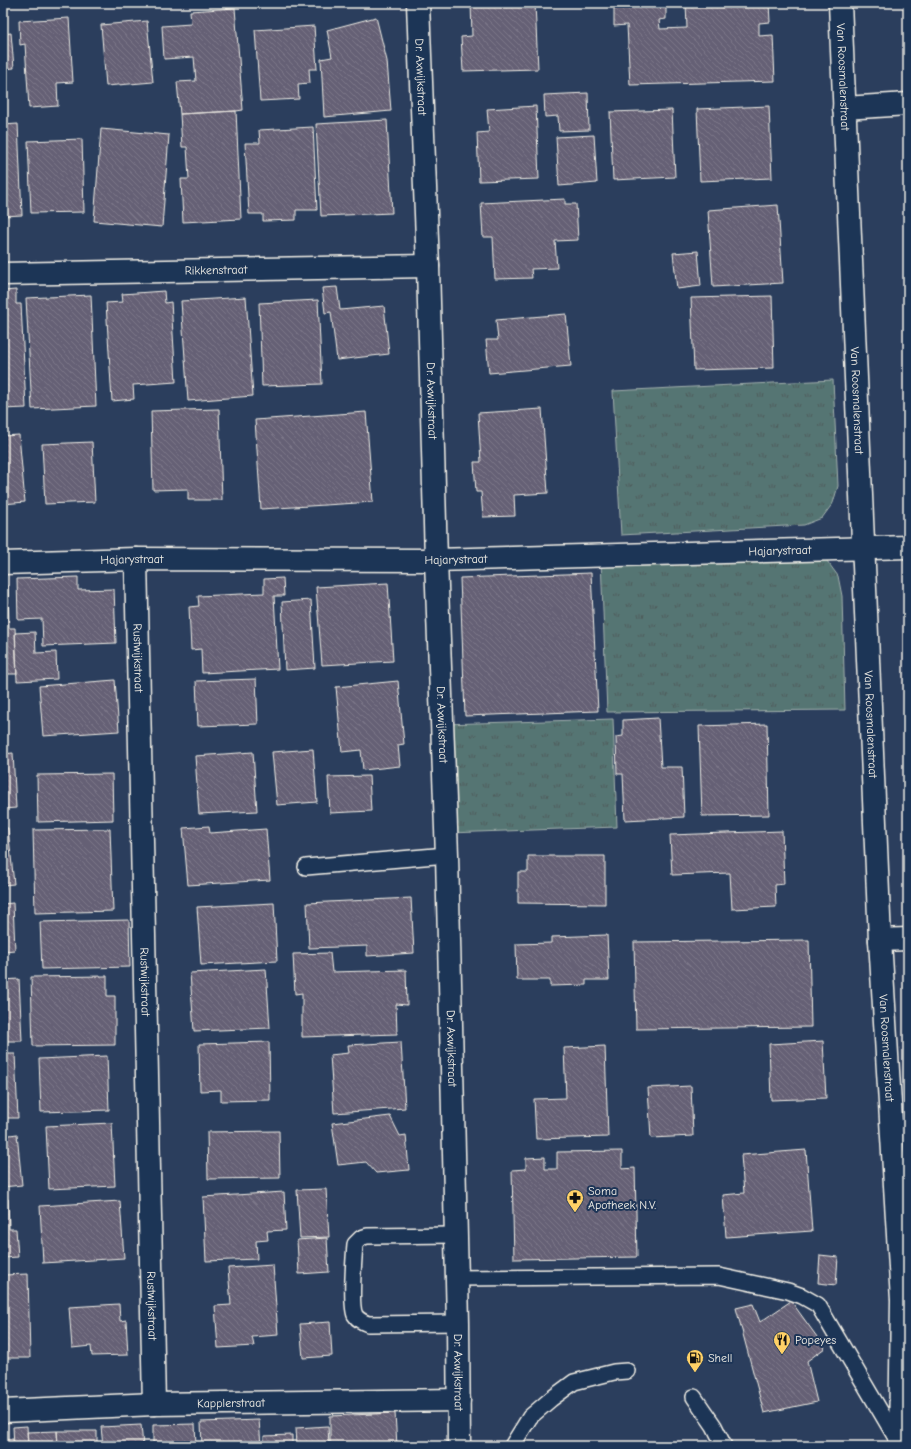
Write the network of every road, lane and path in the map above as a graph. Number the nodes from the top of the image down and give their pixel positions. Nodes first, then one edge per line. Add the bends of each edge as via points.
1 (418, 3) edge
2 (840, 3) edge
3 (908, 104) edge
4 (844, 108) junction
5 (428, 266) junction
6 (3, 274) edge
7 (908, 547) edge
8 (864, 549) junction
9 (136, 559) junction
10 (436, 560) junction
11 (3, 563) edge
12 (447, 855) junction
13 (306, 867) dead end
14 (908, 939) edge
15 (880, 940) junction
16 (455, 1235) junction
17 (456, 1278) junction
18 (905, 1300) edge
19 (458, 1323) junction
20 (627, 1371) dead end
21 (694, 1397) dead end
22 (459, 1400) junction
23 (154, 1404) junction
24 (3, 1411) edge
25 (900, 1445) edge
26 (459, 1446) edge
27 (512, 1446) edge
28 (724, 1446) edge

1 - 5 street, Dr. Axwijkstraat
2 - 4 street, Van Roosmalenstraat
3 - 4 street
4 - 8 street, Van Roosmalenstraat
5 - 6 street, Rikkenstraat
5 - 10 street, Dr. Axwijkstraat
7 - 8 street, Hajarystraat
8 - 10 street, Hajarystraat
8 - 15 street, Van Roosmalenstraat
9 - 10 street, Hajarystraat
9 - 11 street, Hajarystraat
9 - 23 street, Rustwijkstraat
10 - 12 street, Dr. Axwijkstraat
12 - 13 lane
12 - 16 street, Dr. Axwijkstraat
14 - 15 street
15 - 18 street, Van Roosmalenstraat
16 - 17 street, Dr. Axwijkstraat
16 - 19 lane via 368,1236 356,1241 353,1305 355,1316 368,1324
17 - 19 street, Dr. Axwijkstraat
17 - 25 lane via 719,1276 802,1296 818,1305
18 - 25 street, Van Roosmalenstraat
19 - 22 street, Dr. Axwijkstraat
20 - 27 lane via 574,1382 530,1417
21 - 28 lane
22 - 23 street, Kapplerstraat
22 - 26 street, Dr. Axwijkstraat
23 - 24 street, Kapplerstraat

